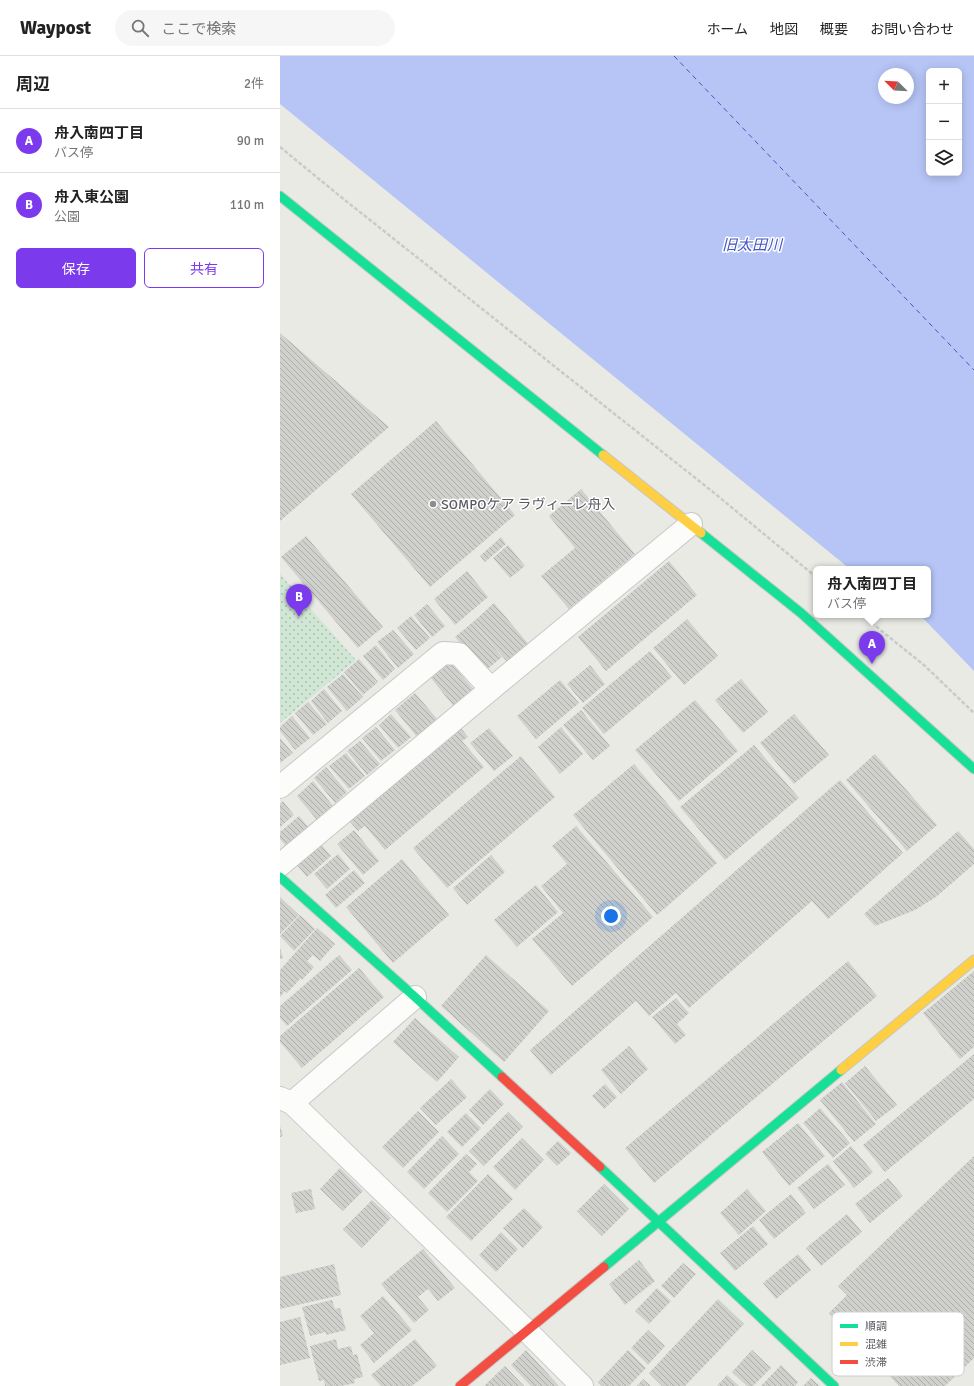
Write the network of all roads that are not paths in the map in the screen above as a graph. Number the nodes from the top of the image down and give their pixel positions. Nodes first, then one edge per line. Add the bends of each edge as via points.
1 (280, 196) edge
2 (691, 524) junction
3 (491, 689) junction
4 (974, 769) edge
5 (280, 787) edge
6 (282, 878) edge
7 (974, 960) edge
8 (415, 997) junction
9 (286, 1100) edge
10 (659, 1221) junction
11 (527, 1331) junction
12 (460, 1386) edge
13 (582, 1386) edge
14 (834, 1386) edge

1 - 2 street
2 - 3 street
2 - 4 street via 801,613
3 - 5 street via 459,654 442,653
3 - 6 street
6 - 8 street
7 - 10 street
8 - 9 street
8 - 10 street
9 - 11 street
10 - 11 street
10 - 14 street
11 - 12 street
11 - 13 street

